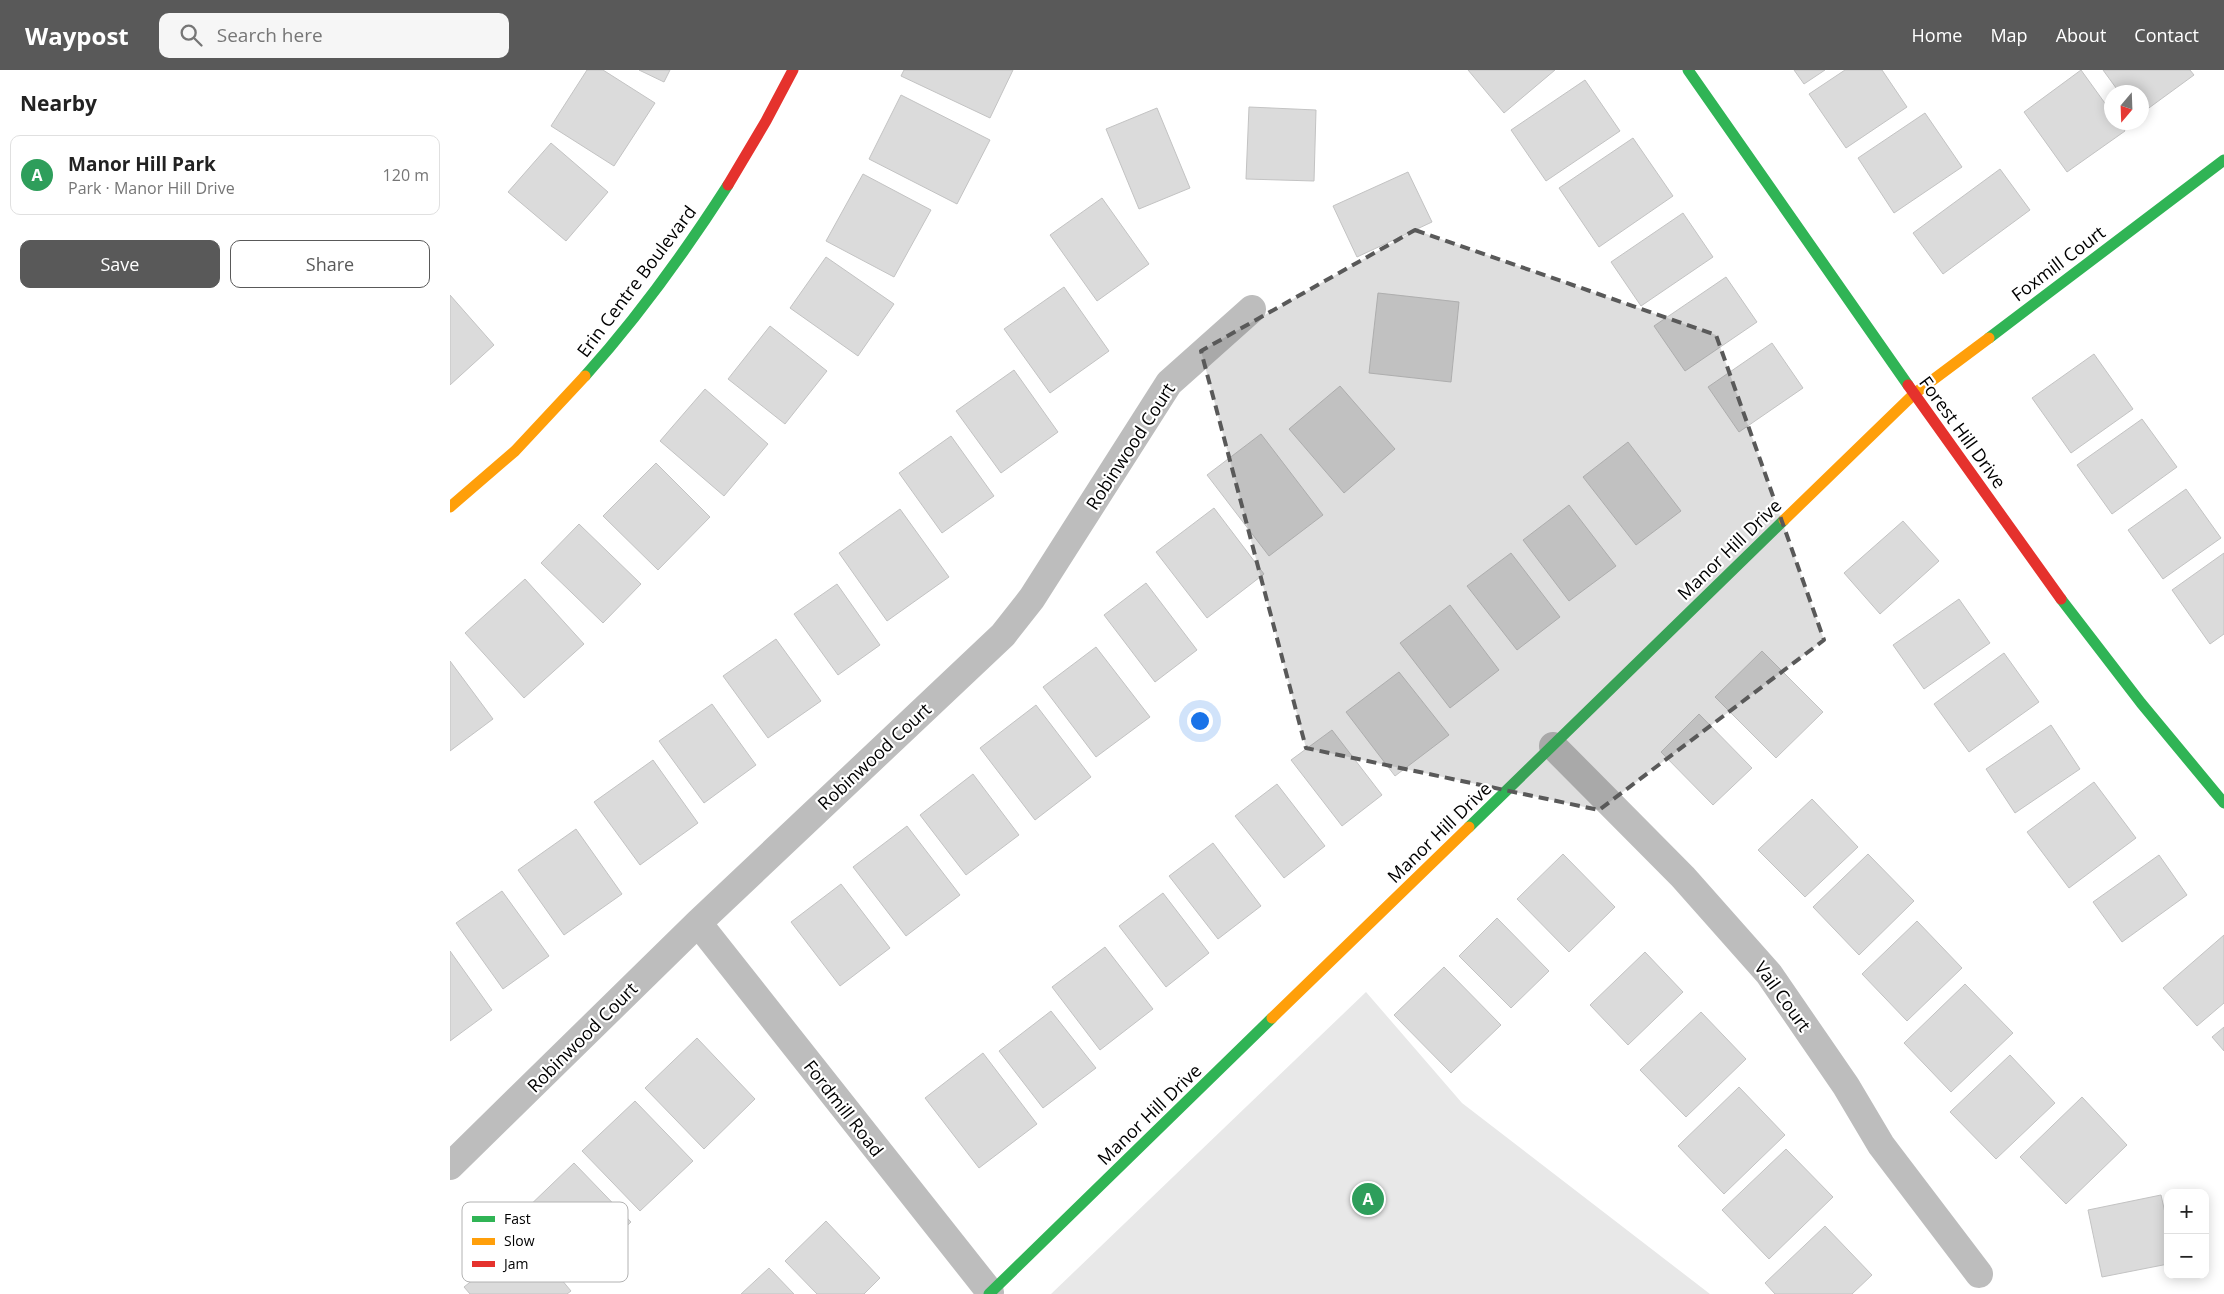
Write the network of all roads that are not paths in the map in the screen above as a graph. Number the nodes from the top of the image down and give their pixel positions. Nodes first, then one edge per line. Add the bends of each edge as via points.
1 (793, 70) edge
2 (1688, 70) edge
3 (2224, 160) edge
4 (1252, 309) dead end
5 (1914, 394) junction
6 (450, 507) edge
7 (1553, 746) junction
8 (2224, 803) edge
9 (698, 923) junction
10 (450, 1166) edge
11 (1979, 1274) dead end
12 (989, 1293) edge

1 - 6 street, Erin Centre Boulevard via 733,178 623,333 522,444
2 - 5 street, Forest Hill Drive
3 - 5 street, Foxmill Court
4 - 9 street, Robinwood Court via 1169,382 1032,598 1003,635
5 - 7 street, Manor Hill Drive
5 - 8 street, Forest Hill Drive via 2110,666
7 - 11 street, Vail Court via 1683,877 1770,974 1846,1086 1881,1145
7 - 12 street, Manor Hill Drive
9 - 10 street, Robinwood Court
9 - 12 street, Fordmill Road

